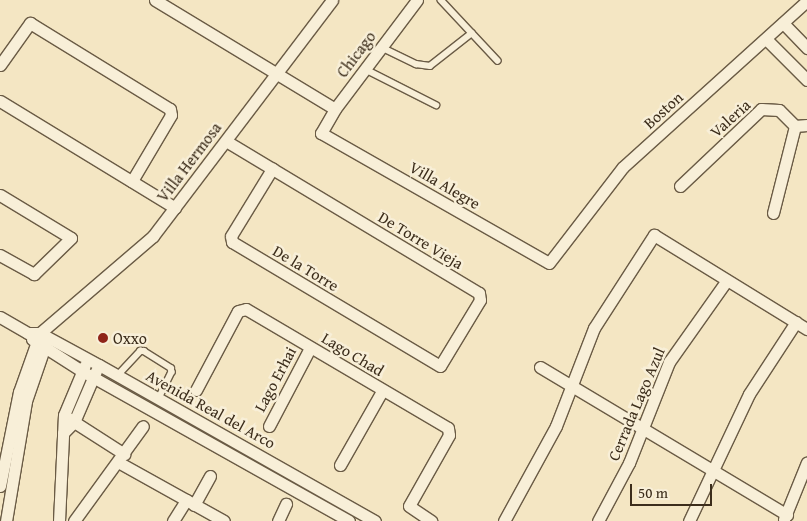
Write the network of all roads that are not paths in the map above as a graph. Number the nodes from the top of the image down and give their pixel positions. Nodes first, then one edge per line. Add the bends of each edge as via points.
1 (155, 0) edge
2 (332, 0) edge
3 (417, 0) edge
4 (441, 0) edge
5 (807, 1) edge
6 (783, 23) junction
7 (472, 33) junction
8 (766, 39) junction
9 (381, 47) junction
10 (807, 48) edge
11 (498, 61) dead end
12 (0, 65) edge
13 (365, 69) junction
14 (277, 73) junction
15 (807, 80) edge
16 (0, 101) edge
17 (436, 105) dead end
18 (335, 109) junction
19 (807, 125) edge
20 (795, 126) junction
21 (322, 128) joint
22 (226, 141) junction
23 (272, 169) junction
24 (132, 181) junction
25 (680, 186) dead end
26 (0, 195) edge
27 (176, 208) junction
28 (773, 213) dead end
29 (0, 256) edge
30 (556, 257) joint
31 (727, 280) junction
32 (0, 317) edge
33 (796, 322) junction
34 (807, 329) edge
35 (42, 340) junction
36 (310, 348) junction
37 (88, 359) junction
38 (99, 365) junction
39 (436, 366) joint
40 (540, 367) dead end
41 (88, 374) junction
42 (118, 376) junction
43 (572, 386) junction
44 (196, 390) dead end
45 (382, 391) junction
46 (159, 398) junction
47 (64, 415) junction
48 (74, 422) junction
49 (143, 426) dead end
50 (269, 426) dead end
51 (643, 429) junction
52 (63, 433) junction
53 (238, 443) junction
54 (232, 453) junction
55 (121, 458) junction
56 (807, 462) edge
57 (340, 466) dead end
58 (715, 472) junction
59 (210, 476) dead end
60 (0, 486) edge
61 (190, 502) junction
62 (286, 504) dead end
63 (785, 518) edge
64 (6, 521) edge
65 (59, 521) edge
66 (74, 521) edge
67 (173, 521) edge
68 (224, 521) edge
69 (278, 521) edge
70 (349, 521) edge
71 (375, 521) edge
72 (431, 521) edge
73 (504, 521) edge
74 (598, 521) edge
75 (689, 521) edge

1 - 14 street
2 - 14 street, Villa Hermosa
3 - 9 street, Chicago
4 - 7 lane
5 - 6 street, Boston
6 - 8 street, Boston
6 - 10 street
7 - 9 lane via 430,66 416,64
7 - 11 lane
8 - 15 street
8 - 30 street, Boston via 622,167
9 - 13 street, Chicago
12 - 24 street via 30,23 170,109 171,116
13 - 17 lane
13 - 18 street, Chicago
14 - 18 street
14 - 22 street, Villa Hermosa
16 - 24 street
18 - 21 street, Chicago
19 - 20 street
20 - 25 street, Valeria via 779,110 761,109
20 - 28 street
21 - 30 street, Villa Alegre via 322,134 544,262
22 - 23 street, De Torre Vieja
22 - 27 street, Villa Hermosa
23 - 39 street, De la Torre via 231,236 232,242
23 - 39 street, De Torre Vieja via 479,294 480,300 441,365
24 - 27 street
26 - 29 street via 71,238 34,274
27 - 35 street, Villa Hermosa via 148,242 52,324
31 - 33 street
31 - 43 street via 658,236 652,237 594,328
31 - 51 street, Cerrada Lago Azul via 676,350
32 - 35 street, Avenida Real del Arco
33 - 34 street
33 - 58 street via 749,394
35 - 37 street, Avenida Real del Arco
35 - 41 street, Avenida Real del Arco
35 - 60 street via 19,392
35 - 64 street via 20,431
36 - 44 street, Lago Chad via 246,309 240,309
36 - 45 street, Lago Chad
36 - 50 street, Lago Erhai
37 - 38 street, Avenida Real del Arco
37 - 41 street
38 - 41 street
38 - 42 street, Avenida Real del Arco
40 - 43 street
41 - 47 street
41 - 48 street
41 - 54 street, Avenida Real del Arco
42 - 46 street, Avenida Real del Arco
42 - 46 lane via 140,351 144,351 171,368
43 - 51 street
43 - 73 street via 556,426
45 - 57 street
45 - 72 street, Lago Chad via 450,430 410,505 411,510
46 - 53 street, Avenida Real del Arco
47 - 48 street
47 - 52 street
48 - 52 street
48 - 55 street
49 - 55 street
51 - 58 street
51 - 74 street, Cerrada Lago Azul via 622,479
52 - 65 street
53 - 54 street
53 - 71 street, Avenida Real del Arco
54 - 70 street, Avenida Real del Arco
55 - 61 street
55 - 66 street
56 - 63 street
58 - 63 street
58 - 75 street
59 - 61 street
61 - 67 street
61 - 68 street
62 - 69 street

